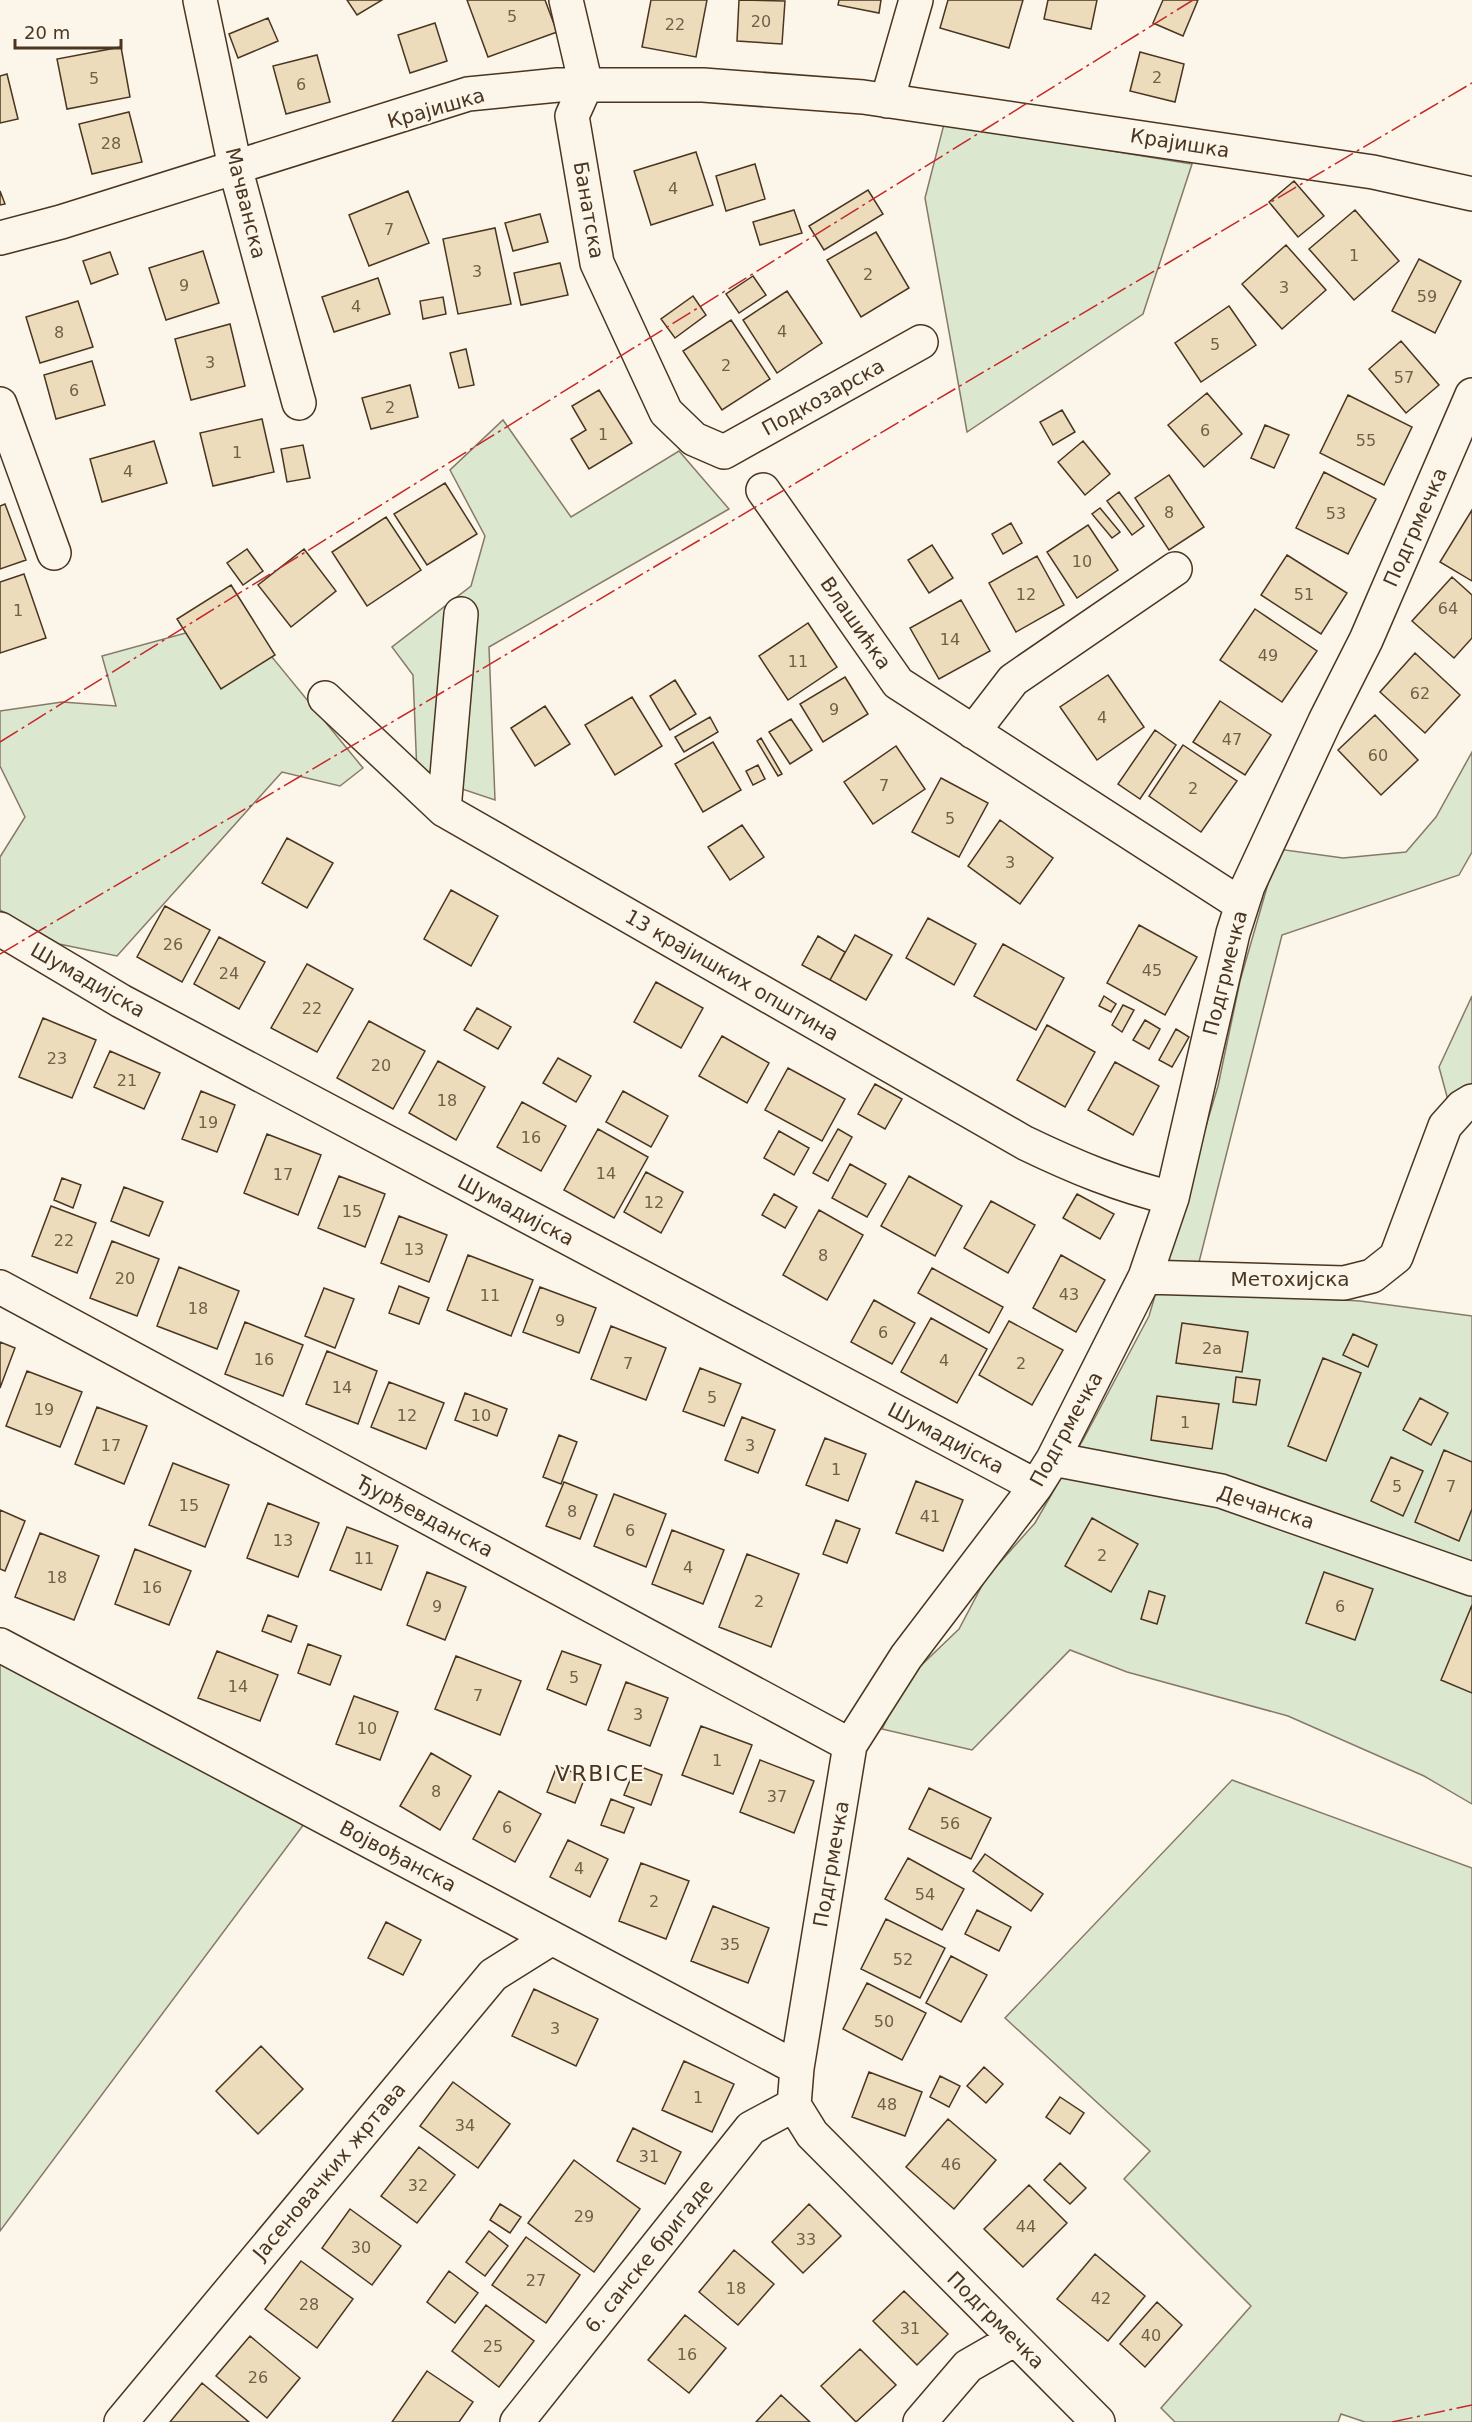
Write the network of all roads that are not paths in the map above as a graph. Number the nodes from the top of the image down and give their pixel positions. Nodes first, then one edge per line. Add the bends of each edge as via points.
1 (200, 0) edge
2 (566, 0) edge
3 (916, 0) edge
4 (586, 85) junction
5 (887, 101) junction
6 (236, 167) junction
7 (1472, 194) edge
8 (0, 238) edge
9 (921, 342) dead end
10 (1472, 395) edge
11 (299, 403) dead end
12 (0, 404) edge
13 (724, 452) joint
14 (763, 490) dead end
15 (54, 553) dead end
16 (1175, 569) dead end
17 (461, 614) dead end
18 (325, 698) dead end
19 (972, 732) junction
20 (444, 810) junction
21 (1242, 905) junction
22 (0, 929) edge
23 (1472, 1101) edge
24 (1172, 1198) junction
25 (1145, 1278) junction
26 (0, 1287) edge
27 (1053, 1459) junction
28 (1036, 1486) junction
29 (1472, 1579) edge
30 (0, 1645) edge
31 (850, 1745) junction
32 (552, 1938) junction
33 (796, 2068) junction
34 (794, 2105) junction
35 (1015, 2339) junction
36 (122, 2422) edge
37 (517, 2422) edge
38 (920, 2422) edge
39 (1098, 2422) edge

1 - 6 street, Мачванска
2 - 4 street
3 - 5 street
4 - 5 street, Крајишка via 704,85
4 - 6 street, Крајишка via 468,94
4 - 13 street, Банатска via 572,116 597,263 666,412 694,439
5 - 7 street, Крајишка via 1373,172
6 - 8 street, Крајишка
6 - 11 street, Мачванска
9 - 13 street, Подкозарска
10 - 21 street, Подгрмечка via 1366,640
12 - 15 street
14 - 19 street, Влашићка via 898,683
16 - 19 street via 1013,680
17 - 20 street
18 - 20 street, 13 крајишких општина
19 - 21 street, Влашићка
20 - 24 street, 13 крајишких општина via 1025,1143 1083,1171
21 - 24 street, Подгрмечка
22 - 28 street, Шумадијска via 121,1001
23 - 25 street, Метохијска via 1445,1126 1396,1257 1372,1276 1344,1283
24 - 25 street, Подгрмечка
25 - 27 street, Подгрмечка
26 - 31 street, Ђурђевданска
27 - 28 street, Подгрмечка
27 - 29 street, Дечанска via 1221,1491
28 - 31 street, Подгрмечка via 906,1657
30 - 32 street, Војвођанска
31 - 33 street, Подгрмечка
32 - 33 street, Војвођанска
32 - 36 street, Јасеновачких жртава via 492,1974
33 - 34 street, Подгрмечка
34 - 35 street, Подгрмечка via 812,2134
34 - 37 street, 6. санске бригаде via 751,2128
35 - 38 street via 968,2366
35 - 39 street, Подгрмечка

